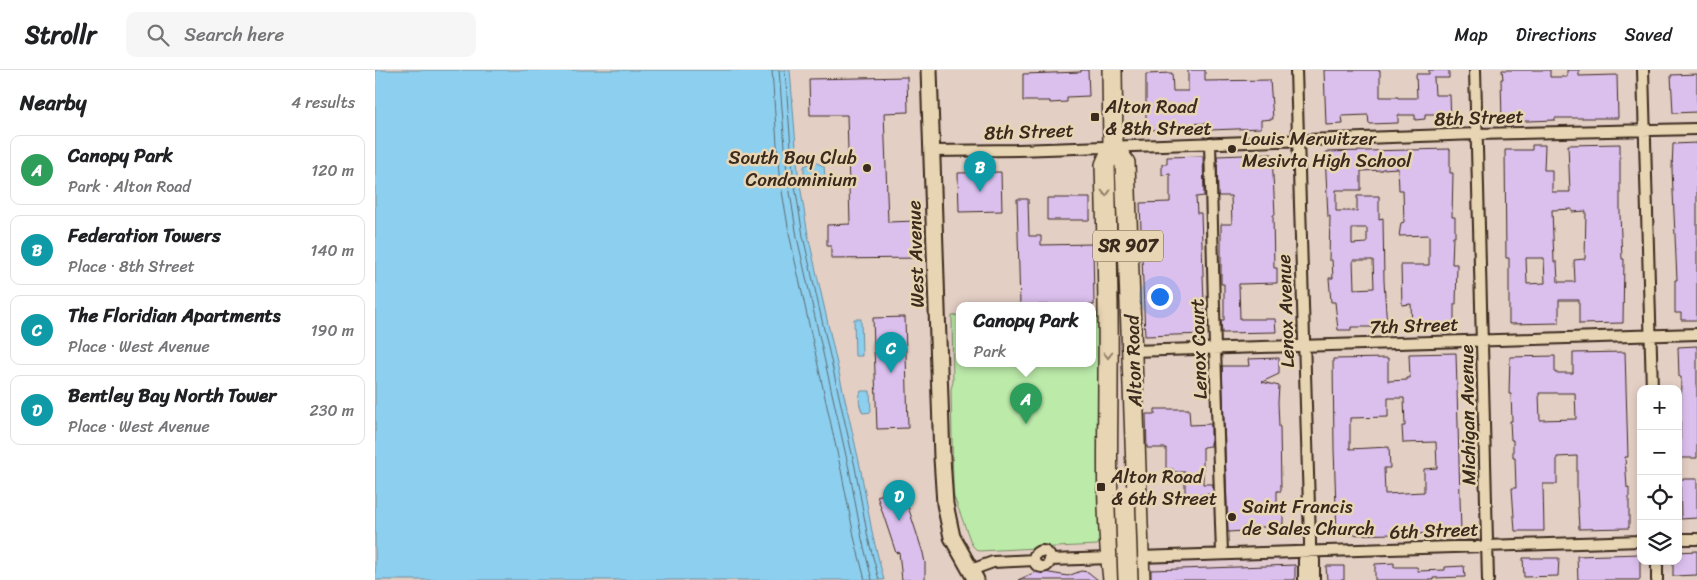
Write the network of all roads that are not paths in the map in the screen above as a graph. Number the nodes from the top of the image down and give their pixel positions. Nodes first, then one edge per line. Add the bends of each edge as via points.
1 (929, 70) edge
2 (1111, 70) edge
3 (1296, 70) edge
4 (1475, 70) edge
5 (1643, 70) edge
6 (1697, 130) edge
7 (1645, 131) junction
8 (1477, 134) junction
9 (1298, 140) junction
10 (1210, 143) junction
11 (1113, 146) junction
12 (931, 151) junction
13 (1697, 334) edge
14 (1650, 335) junction
15 (1483, 340) junction
16 (1304, 346) junction
17 (1215, 349) junction
18 (1132, 350) junction
19 (1652, 385) edge
20 (1682, 539) edge
21 (1697, 539) edge
22 (1637, 541) edge
23 (1487, 546) junction
24 (1111, 551) junction
25 (1310, 551) junction
26 (1222, 553) junction
27 (1139, 556) junction
28 (1657, 565) edge
29 (974, 575) edge
30 (1113, 580) edge
31 (1128, 580) edge
32 (1140, 580) edge
33 (1304, 580) edge
34 (1314, 580) edge
35 (1488, 580) edge
36 (1657, 580) edge

1 - 12 street, West Avenue
2 - 11 highway, Alton Road / SR 907
3 - 9 street, Lenox Avenue
4 - 8 street, Michigan Avenue
5 - 7 street
6 - 7 street, 8th Street
7 - 8 street, 8th Street
7 - 14 street
8 - 9 street, 8th Street
8 - 15 street, Michigan Avenue
9 - 10 street, 8th Street
9 - 16 street, Lenox Avenue
10 - 11 street, 8th Street
10 - 17 street, Lenox Court
11 - 12 street, 8th Street
11 - 18 highway, Alton Road / SR 907 via 1125,163
11 -> 24 highway, Alton Road / SR 907 via 1105,166
11 - 31 highway, bridge via 1120,162
12 - 29 street, West Avenue via 945,504 952,537
13 - 14 street, 7th Street
14 - 15 street, 7th Street
14 - 19 street
15 - 16 street, 7th Street
15 - 23 street, Michigan Avenue
16 - 17 street, 7th Street
16 - 25 street, Lenox Avenue
17 - 18 street, 7th Street
17 - 26 street, Lenox Court
18 - 27 highway, Alton Road / SR 907
20 - 21 street
22 - 23 street, 6th Street
23 - 25 street, 6th Street
23 - 35 street, Michigan Avenue
24 - 27 highway
24 - 29 street via 1051,560 1048,553 1041,550 1034,560 993,562
24 - 30 highway, Alton Road / SR 907
25 - 26 street, 6th Street
25 - 33 street, Lenox Avenue via 1304,560
25 - 34 street, Lenox Avenue via 1314,560
26 - 27 street, 6th Street
27 - 32 highway, Alton Road / SR 907
28 - 36 street

